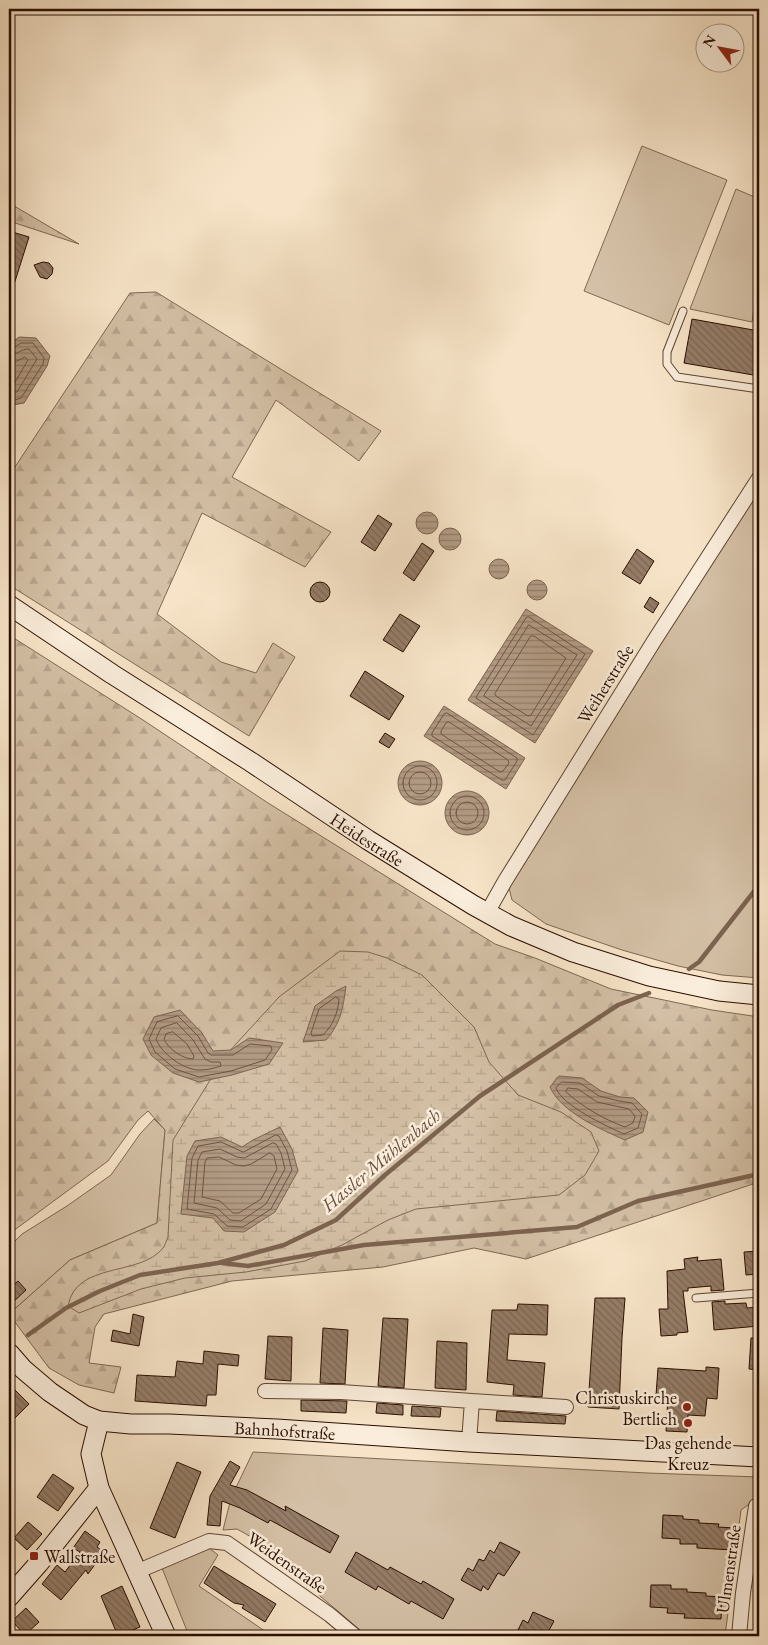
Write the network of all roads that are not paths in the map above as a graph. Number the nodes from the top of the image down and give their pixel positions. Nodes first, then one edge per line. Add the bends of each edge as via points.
1 (683, 311) dead end
2 (759, 389) edge
3 (759, 478) edge
4 (9, 605) edge
5 (487, 913) junction
6 (759, 995) edge
7 (759, 1293) edge
8 (696, 1298) dead end
9 (9, 1353) edge
10 (264, 1391) dead end
11 (472, 1401) junction
12 (566, 1407) dead end
13 (99, 1421) junction
14 (469, 1442) junction
15 (759, 1457) edge
16 (99, 1488) junction
17 (756, 1506) dead end
18 (136, 1572) junction
19 (9, 1598) edge
20 (166, 1636) edge
21 (355, 1636) edge
22 (738, 1636) edge

1 - 2 lane via 667,352 667,364 677,377
3 - 5 street, Weiherstraße via 654,641
4 - 5 main road, Heidestraße via 368,840
5 - 6 main road, Heidestraße via 542,940 605,963 720,991
7 - 8 lane
9 - 13 main road via 50,1392
10 - 11 street via 342,1392
11 - 12 street
11 - 14 street
13 - 14 main road, Bahnhofstraße
13 - 16 main road via 92,1454
14 - 15 main road, Bahnhofstraße
16 - 18 main road
16 - 19 main road
17 - 22 street, Ulmenstraße
18 - 20 main road
18 - 21 street, Weidenstraße via 209,1541 227,1543

